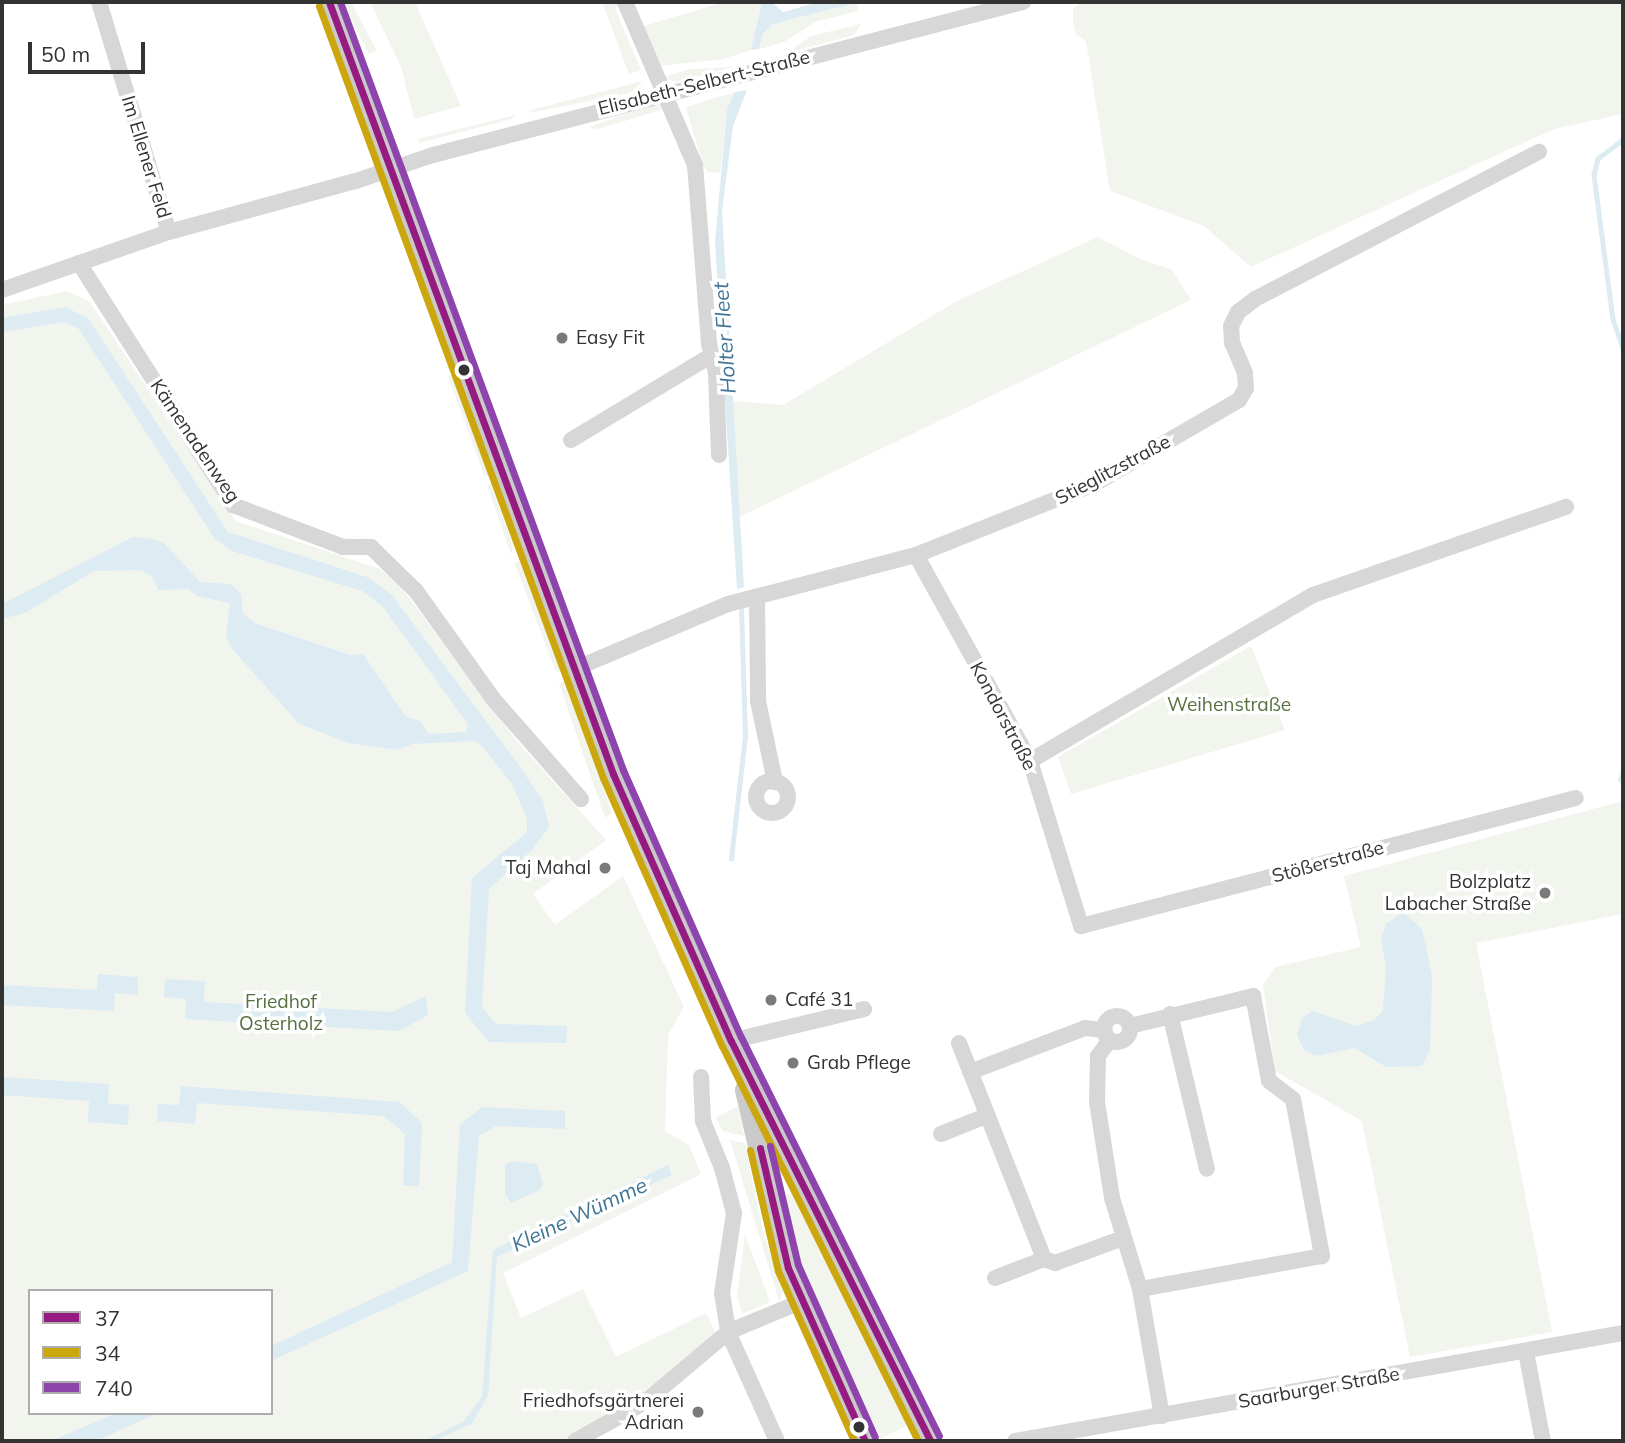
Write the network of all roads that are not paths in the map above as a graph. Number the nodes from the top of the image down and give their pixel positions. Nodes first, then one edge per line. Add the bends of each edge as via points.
1 (99, 2) edge
2 (329, 2) edge
3 (625, 2) edge
4 (1023, 2) edge
5 (663, 94) junction
6 (1539, 152) dead end
7 (387, 171) junction
8 (169, 232) junction
9 (79, 263) junction
10 (2, 290) edge
11 (710, 356) junction
12 (571, 440) dead end
13 (719, 455) dead end
14 (1566, 507) dead end
15 (916, 555) junction
16 (757, 597) junction
17 (572, 670) junction
18 (1030, 761) junction
19 (775, 782) dead end
20 (1576, 798) dead end
21 (580, 799) dead end
22 (1081, 926) joint
23 (864, 1009) dead end
24 (1170, 1014) junction
25 (1108, 1035) junction
26 (731, 1041) junction
27 (960, 1043) dead end
28 (970, 1072) junction
29 (701, 1077) dead end
30 (986, 1116) junction
31 (941, 1133) dead end
32 (770, 1138) junction
33 (1207, 1169) dead end
34 (806, 1188) junction
35 (769, 1196) junction
36 (1123, 1238) junction
37 (1044, 1259) junction
38 (995, 1278) dead end
39 (1140, 1289) junction
40 (800, 1302) junction
41 (728, 1332) junction
42 (1623, 1333) edge
43 (1527, 1352) junction
44 (1162, 1416) junction
45 (1096, 1426) junction
46 (575, 1441) edge
47 (777, 1441) edge
48 (864, 1441) edge
49 (930, 1441) edge
50 (1015, 1441) edge
51 (1104, 1441) edge
52 (1543, 1441) edge

1 - 8 street, Im Ellener Feld
2 - 7 main road
3 - 5 street
4 - 5 street, Elisabeth-Selbert-Straße
5 - 7 street, Elisabeth-Selbert-Straße
5 - 11 street via 695,165
6 - 15 street, Stieglitzstraße via 1274,287 1238,312 1231,326 1232,343 1245,373 1246,388 1239,400 1094,484
7 - 8 street, Elisabeth-Selbert-Straße
7 - 17 main road
8 - 9 street, Elisabeth-Selbert-Straße
9 - 10 street, Elisabeth-Selbert-Straße
9 - 21 street, Kämenadenweg via 233,505 343,547 371,547 416,591 494,700
11 - 12 street
11 - 13 street via 716,373
14 - 18 street via 1313,595
15 - 16 street, Stieglitzstraße
15 - 18 street, Kondorstraße
16 - 17 street, Stieglitzstraße via 728,604
16 - 19 street via 758,701
17 - 26 main road
18 - 22 street, Kondorstraße
20 - 22 street, Stößerstraße
23 - 26 street
24 - 25 street via 1130,1026 1125,1039
24 - 33 street
24 - 39 street via 1252,996 1269,1081 1293,1099 1322,1256
25 - 28 street via 1085,1028
25 - 36 street via 1098,1056 1097,1102
26 - 32 main road
27 - 28 street
28 - 30 street
29 - 41 street via 703,1121 734,1213 722,1293
30 - 31 street
30 - 37 street
32 - 34 main road
32 - 35 main road
34 - 35 main road via 781,1189
34 - 49 main road
35 - 40 main road
36 - 37 street via 1055,1263
36 - 39 street
37 - 38 street
39 - 44 street
40 - 41 street
40 - 48 main road
41 - 46 street via 645,1402
41 - 47 street
42 - 43 street, Saarburger Straße
43 - 44 street, Saarburger Straße
43 - 52 street
44 - 45 street, Saarburger Straße
45 - 50 street, Saarburger Straße
45 - 51 street

